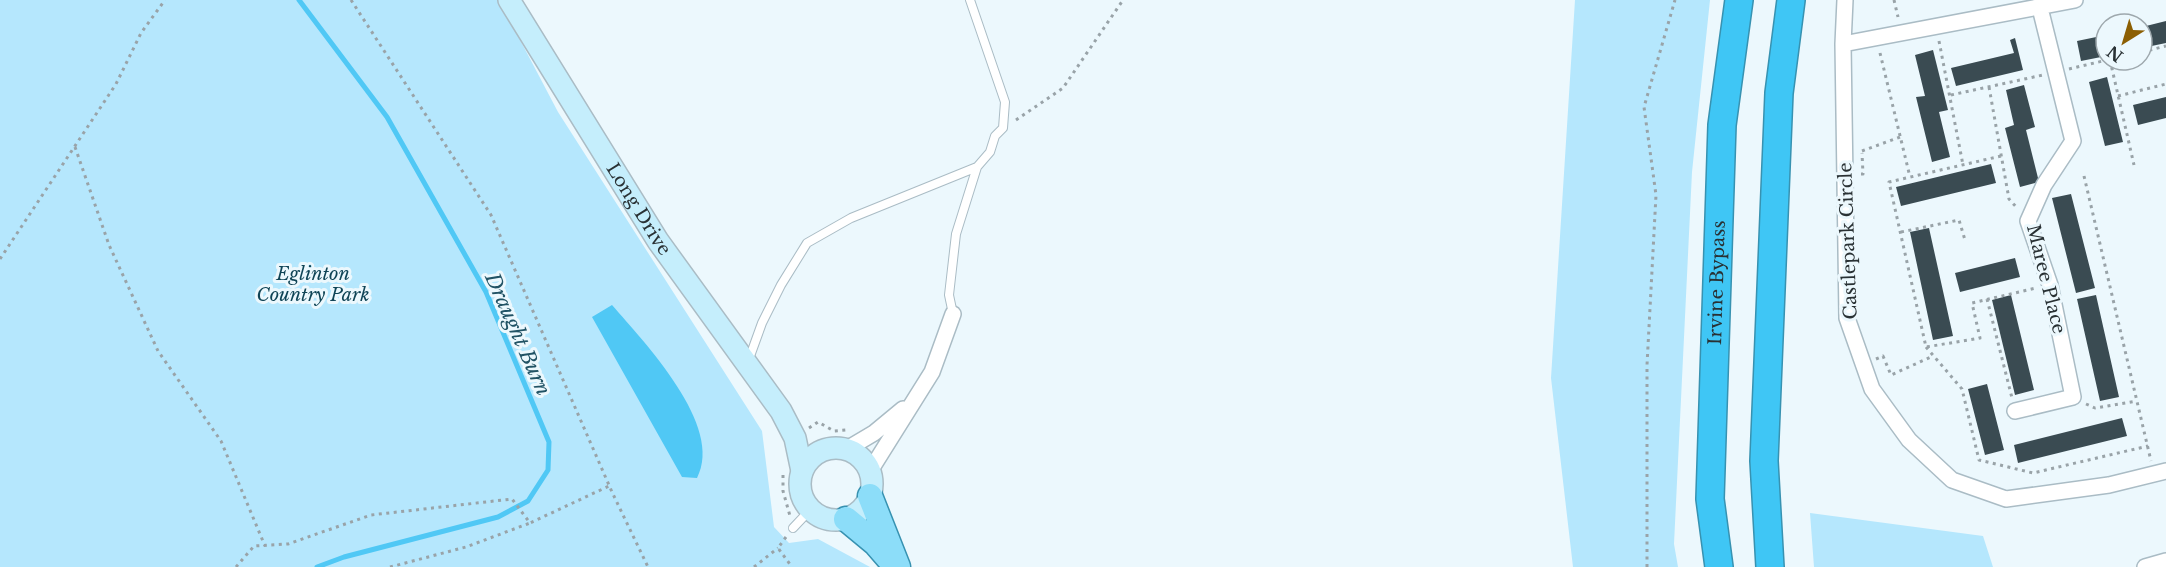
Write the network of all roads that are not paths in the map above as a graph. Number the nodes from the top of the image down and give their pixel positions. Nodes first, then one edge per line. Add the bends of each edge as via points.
1 (509, 0) edge
2 (970, 0) edge
3 (1739, 0) edge
4 (1791, 0) edge
5 (1845, 0) edge
6 (2075, 0) edge
7 (2040, 8) junction
8 (1843, 44) junction
9 (976, 167) junction
10 (953, 314) joint
11 (747, 363) junction
12 (910, 404) junction
13 (781, 411) junction
14 (2015, 411) road end
15 (838, 448) junction
16 (801, 471) junction
17 (870, 471) junction
18 (2160, 473) edge
19 (870, 496) junction
20 (810, 510) junction
21 (846, 519) junction
22 (794, 528) dead end
23 (2166, 561) edge
24 (897, 567) edge
25 (1719, 567) edge
26 (1770, 567) edge
27 (2145, 567) edge

1 - 11 main road, Long Drive via 658,241
2 - 9 lane via 1005,102 1002,128 990,152
3 - 25 highway, Irvine Bypass via 1722,125 1710,499
4 - 26 highway via 1779,93 1764,461
5 - 8 street, Castlepark Circle
6 - 7 street
7 - 8 street
7 - 14 street, Maree Place via 2073,141 2044,185 2028,222 2050,285 2073,397
8 - 18 street, Castlepark Circle via 1847,318 1872,389 1909,440 1952,480 2006,499 2109,485
9 - 10 lane via 956,234 949,295
9 - 11 lane via 851,218 807,243 762,323
10 - 12 street via 932,372
11 - 13 main road, Long Drive
12 - 15 street via 874,433
12 - 17 street
13 - 15 main road, Long Drive via 804,431
13 - 16 main road, Long Drive via 795,438
15 - 16 main road via 812,456
15 - 17 main road via 865,461
16 - 20 main road via 800,492
17 - 19 main road
19 - 21 main road via 861,510
19 - 24 main road
20 - 21 main road via 827,519
20 - 22 lane
21 - 24 main road
23 - 27 street

